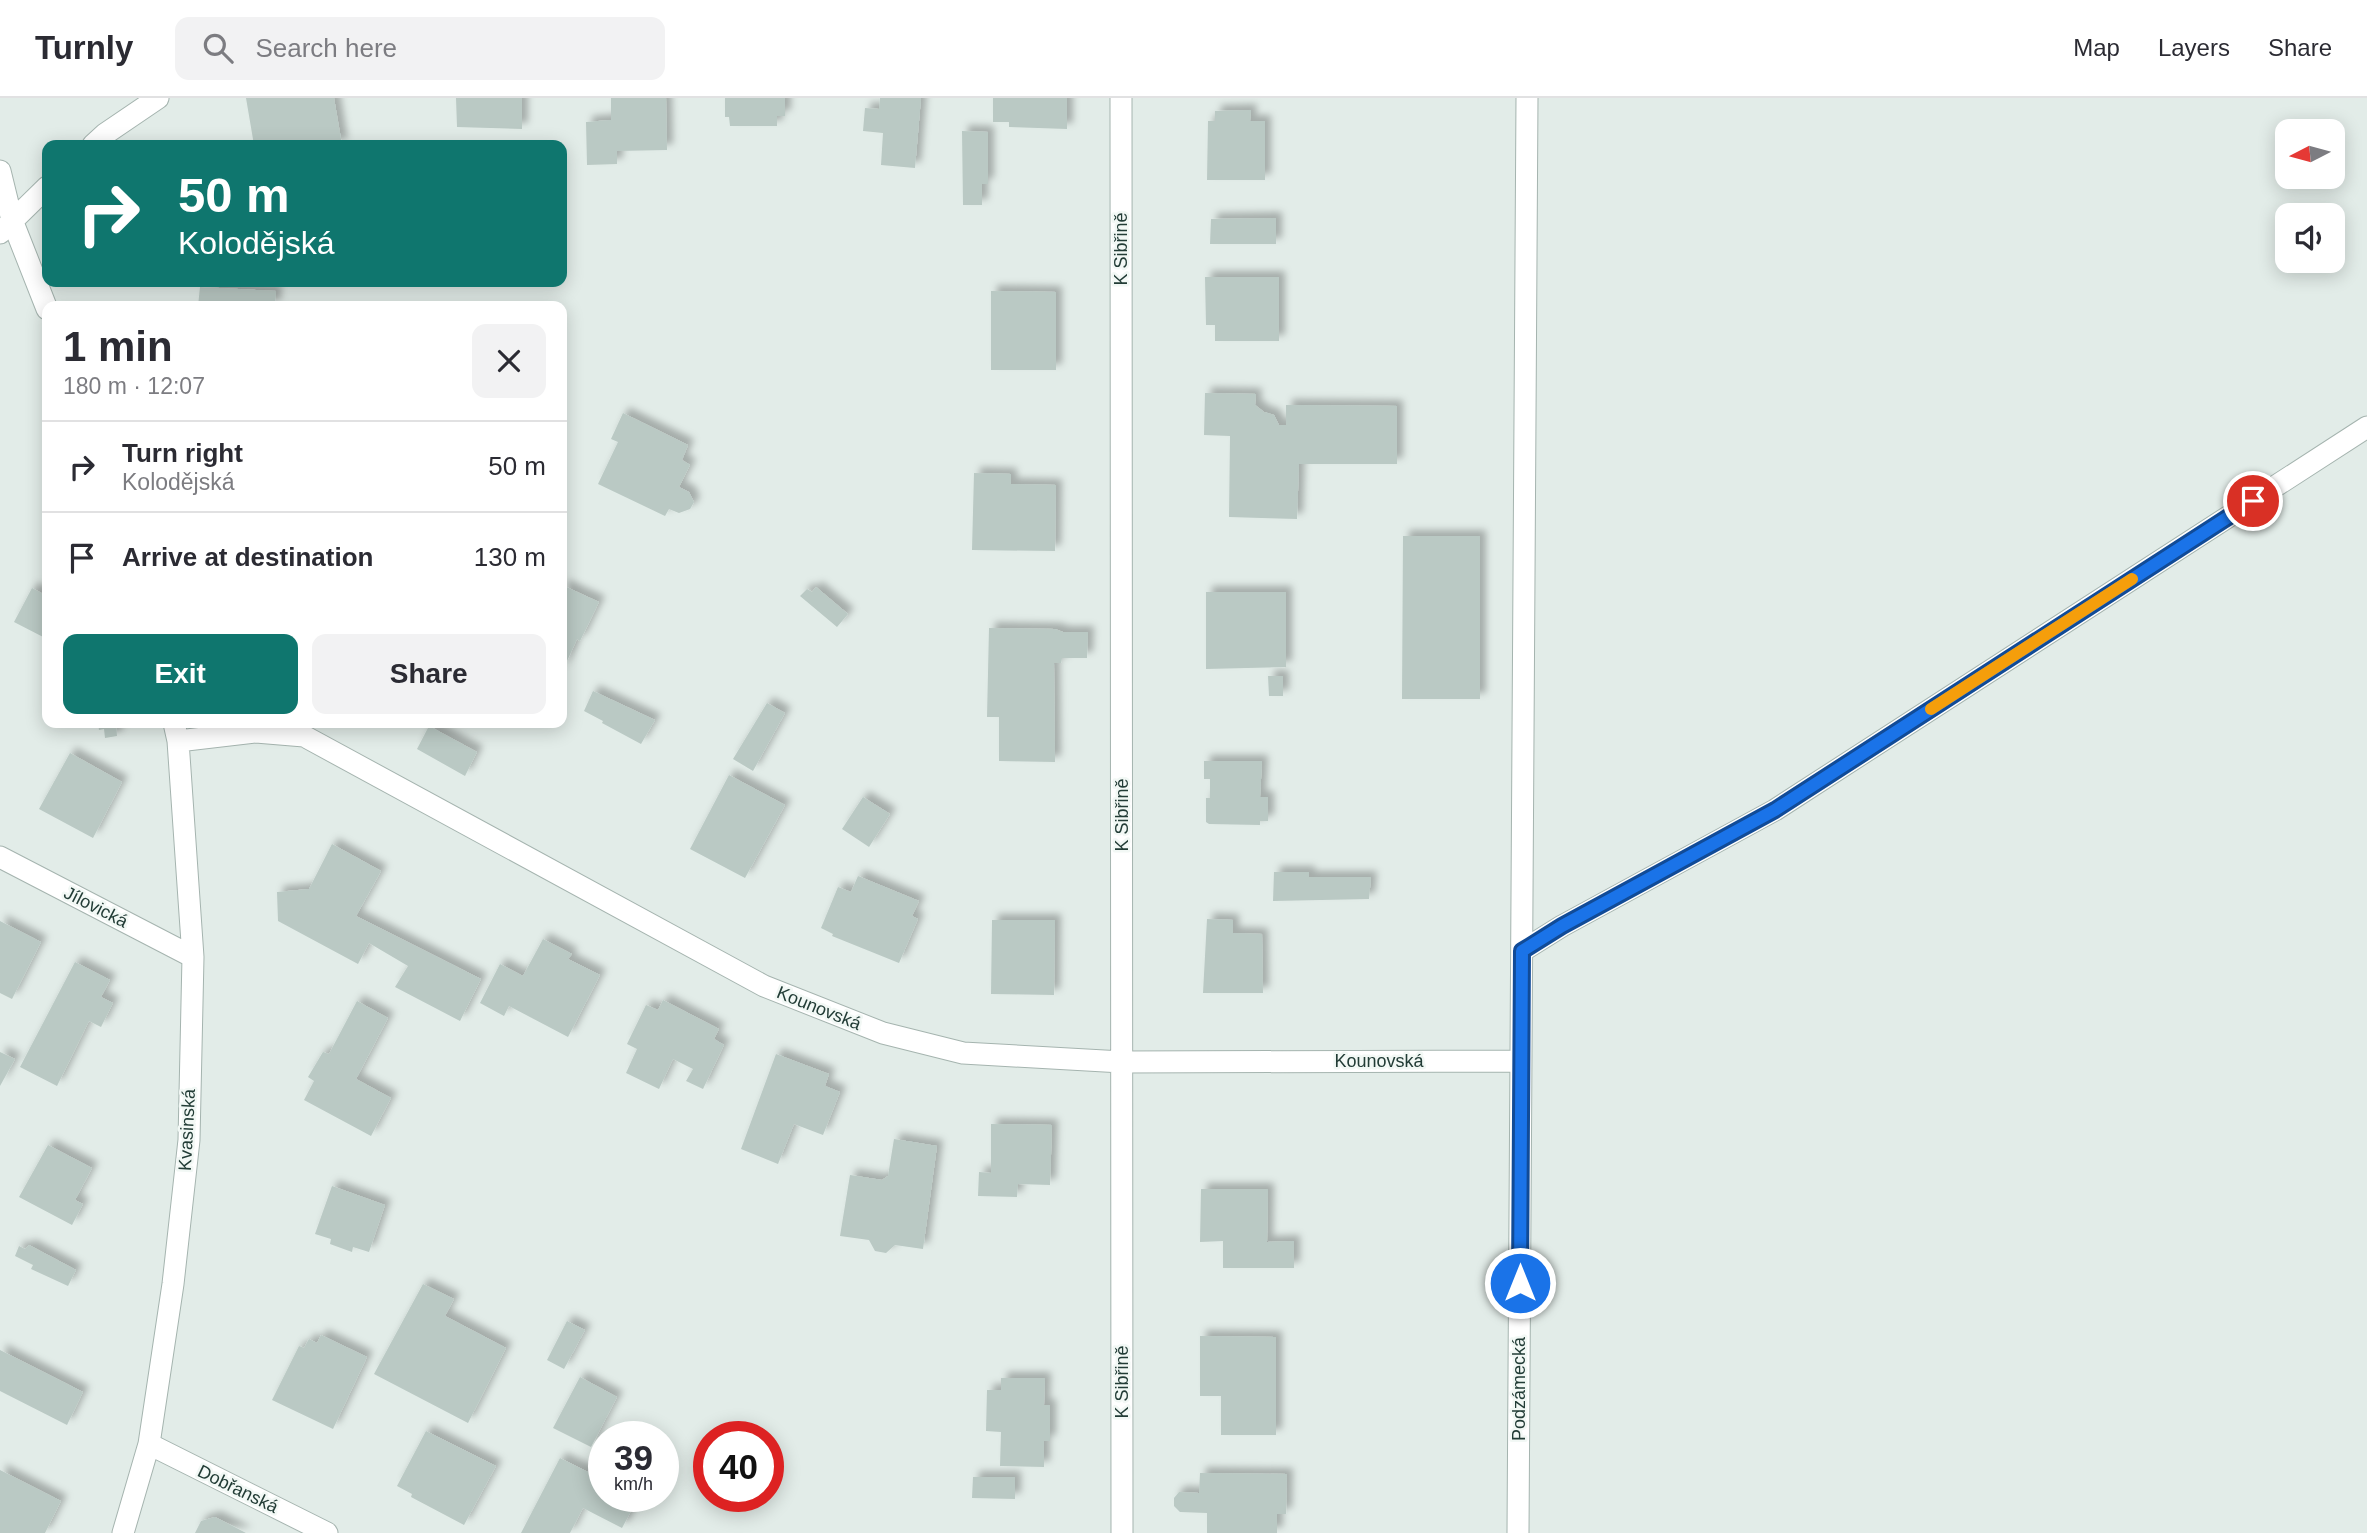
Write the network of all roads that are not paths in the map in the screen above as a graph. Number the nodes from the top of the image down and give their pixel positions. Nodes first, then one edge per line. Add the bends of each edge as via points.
1 (158, 98) edge
2 (1121, 98) edge
3 (1527, 98) edge
4 (98, 140) edge
5 (0, 172) edge
6 (42, 192) edge
7 (6, 227) edge
8 (43, 301) edge
9 (2367, 427) edge
10 (176, 732) edge
11 (0, 857) edge
12 (1522, 951) junction
13 (193, 957) junction
14 (1521, 1061) junction
15 (1122, 1062) junction
16 (149, 1444) junction
17 (123, 1533) edge
18 (327, 1533) edge
19 (1122, 1533) edge
20 (1518, 1533) edge

1 - 4 street
2 - 15 street, K Sibřině
3 - 12 street, Podzámecká
5 - 7 street
6 - 7 street
7 - 8 street
9 - 12 street via 1775,810
10 - 13 street, Kvasinská
10 - 15 street, Kounovská via 304,736 764,986 883,1033 963,1053
11 - 13 street, Jílovická
12 - 14 street, Podzámecká
13 - 16 street, Kvasinská via 189,1140
14 - 15 street, Kounovská
14 - 20 street, Podzámecká
15 - 19 street, K Sibřině
16 - 17 street, Kvasinská
16 - 18 street, Dobřanská

